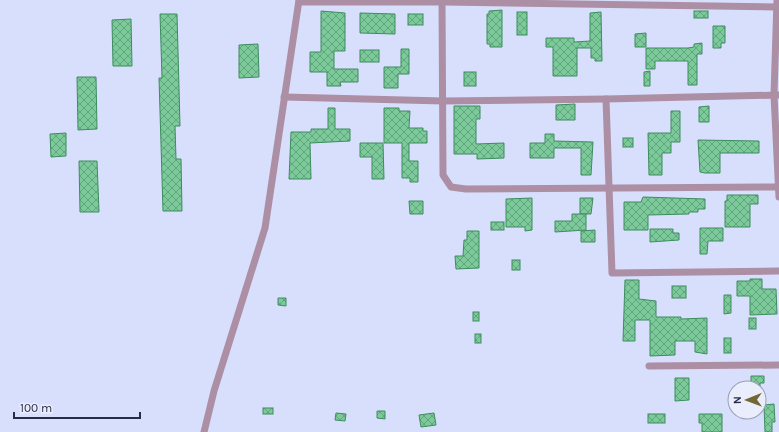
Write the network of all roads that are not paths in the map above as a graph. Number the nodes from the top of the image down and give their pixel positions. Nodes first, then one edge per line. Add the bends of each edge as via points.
1 (299, 1) edge
2 (442, 1) edge
3 (777, 3) edge
4 (777, 95) edge
5 (284, 97) junction
6 (606, 99) junction
7 (444, 101) junction
8 (779, 187) edge
9 (610, 188) junction
10 (779, 198) edge
11 (779, 271) edge
12 (779, 365) edge
13 (649, 366) dead end
14 (204, 432) edge

1 - 2 street
1 - 5 street
2 - 3 street
2 - 7 street
3 - 4 street
4 - 6 street
4 - 8 street
5 - 7 street
5 - 14 street via 265,228 214,391
6 - 7 street
6 - 9 street
7 - 9 street via 443,175 451,186 466,189
8 - 9 street
8 - 10 street
9 - 11 street via 612,273
12 - 13 street

